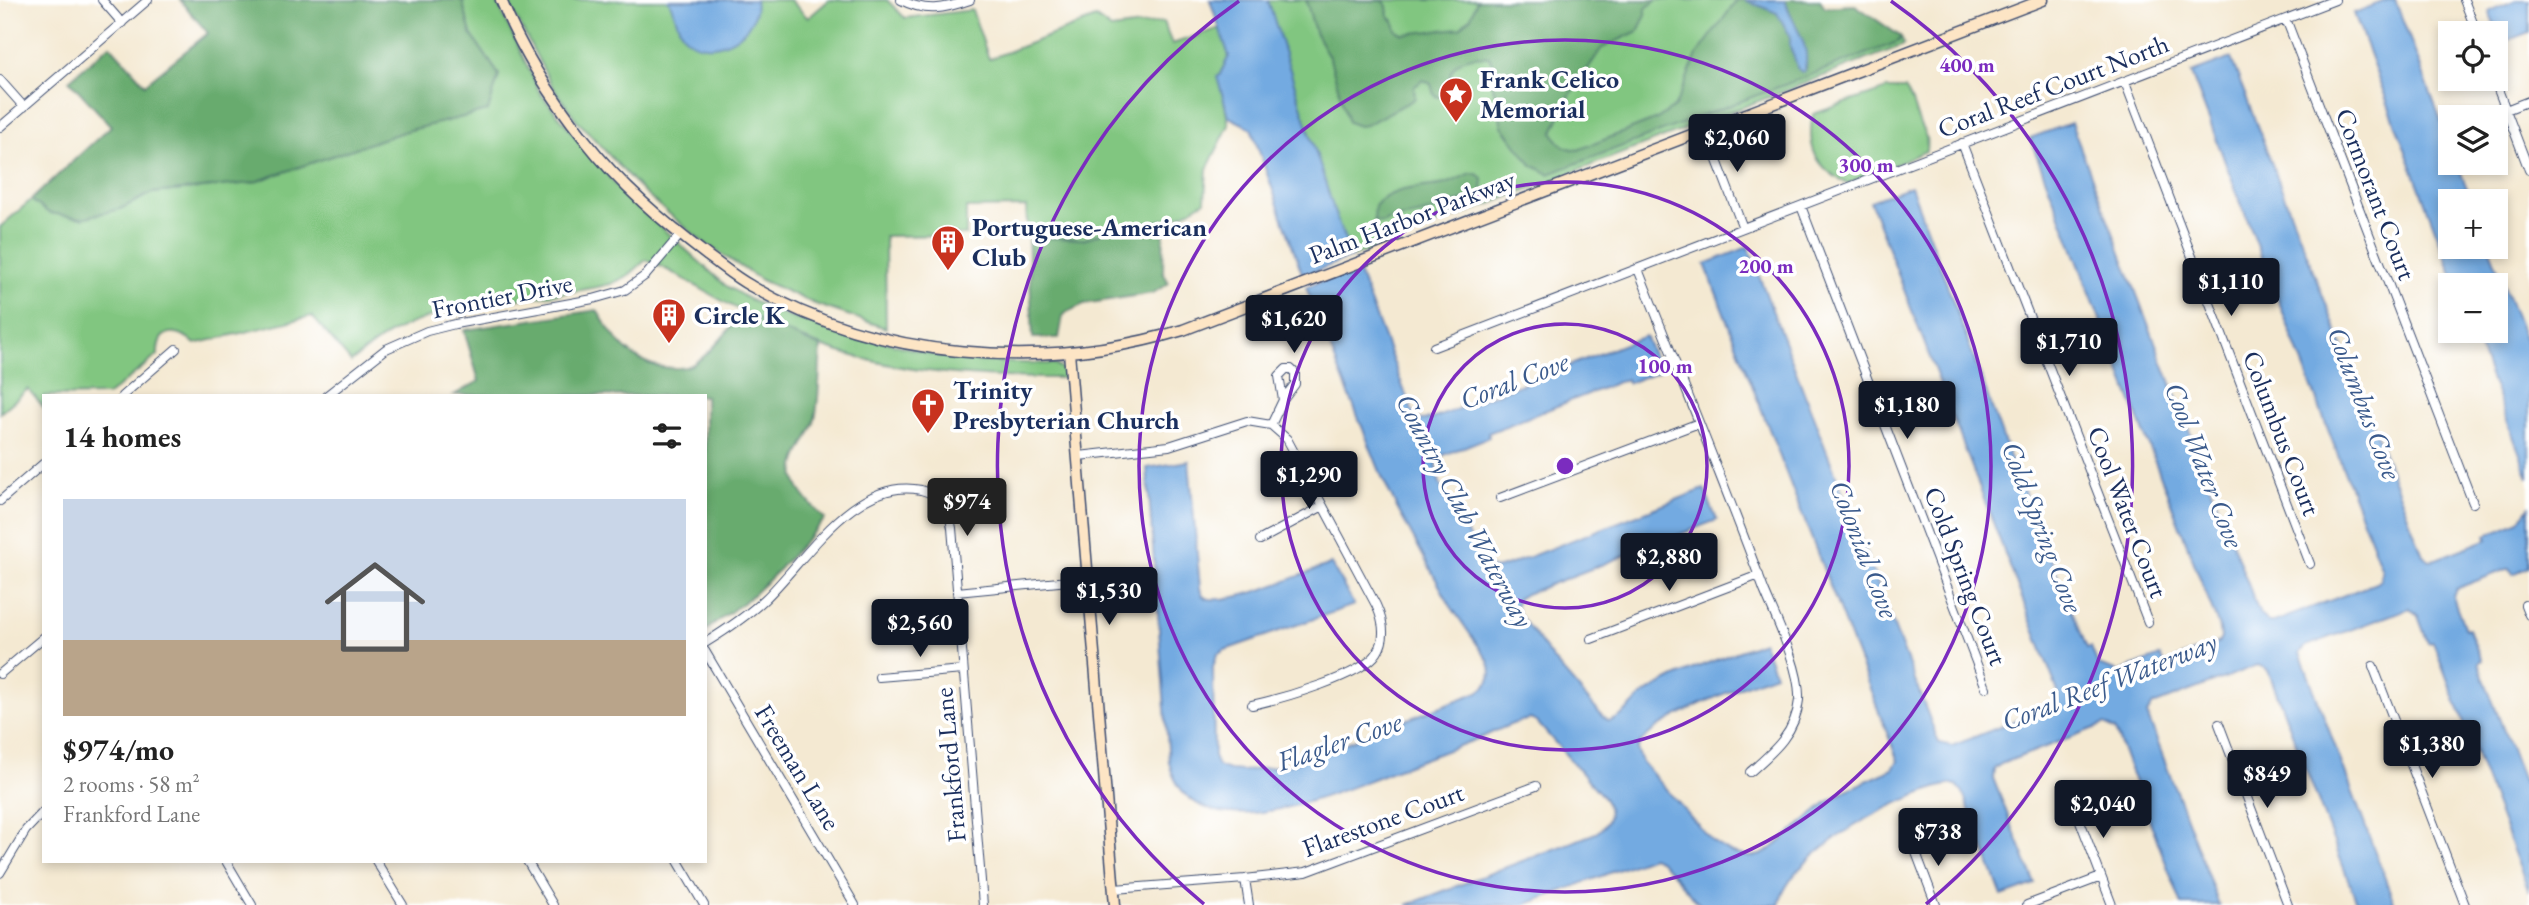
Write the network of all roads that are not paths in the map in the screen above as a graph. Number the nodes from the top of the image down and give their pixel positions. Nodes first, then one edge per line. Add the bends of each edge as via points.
1 (102, 0) edge
2 (148, 0) edge
3 (501, 0) edge
4 (901, 0) edge
5 (970, 0) edge
6 (2041, 0) edge
7 (2335, 0) edge
8 (2464, 0) edge
9 (2286, 19) junction
10 (2472, 21) edge
11 (122, 23) junction
12 (0, 80) edge
13 (2125, 82) junction
14 (2529, 101) edge
15 (24, 107) junction
16 (2508, 109) edge
17 (2508, 115) edge
18 (0, 127) edge
19 (1705, 129) junction
20 (1962, 143) junction
21 (2529, 170) edge
22 (1801, 205) junction
23 (1743, 228) junction
24 (680, 235) junction
25 (1638, 269) junction
26 (1434, 347) dead end
27 (176, 349) dead end
28 (1069, 352) junction
29 (124, 394) edge
30 (329, 394) edge
31 (1283, 400) dead end
32 (1699, 423) junction
33 (1271, 425) junction
34 (1079, 456) junction
35 (42, 465) edge
36 (1500, 498) dead end
37 (0, 501) edge
38 (2473, 503) dead end
39 (1322, 506) junction
40 (1261, 540) dead end
41 (2310, 564) dead end
42 (1759, 575) junction
43 (1089, 579) junction
44 (957, 592) junction
45 (2525, 605) dead end
46 (2529, 615) edge
47 (2148, 622) dead end
48 (42, 639) edge
49 (1591, 639) dead end
50 (707, 642) edge
51 (707, 654) edge
52 (2373, 666) dead end
53 (963, 670) junction
54 (0, 674) edge
55 (879, 677) dead end
56 (1986, 688) dead end
57 (1252, 705) dead end
58 (2218, 724) dead end
59 (1750, 772) dead end
60 (2066, 785) dead end
61 (1536, 786) dead end
62 (42, 813) edge
63 (1912, 842) dead end
64 (227, 863) edge
65 (377, 863) edge
66 (528, 863) edge
67 (679, 863) edge
68 (0, 873) edge
69 (2101, 877) junction
70 (1245, 879) junction
71 (1114, 889) junction
72 (252, 905) edge
73 (403, 905) edge
74 (553, 905) edge
75 (704, 905) edge
76 (855, 905) edge
77 (983, 905) edge
78 (1115, 905) edge
79 (1249, 905) edge
80 (1936, 905) edge
81 (2027, 905) edge
82 (2112, 905) edge
83 (2288, 905) edge
84 (2465, 905) edge

1 - 11 street
2 - 11 street
3 - 24 street, Palm Harbor Parkway via 530,64 567,117 624,186
4 - 5 street via 931,10
6 - 19 street, Palm Harbor Parkway
7 - 9 street, Coral Reef Court North
8 - 10 street
9 - 13 street, Coral Reef Court North
9 - 38 street, Cormorant Court
11 - 15 street
12 - 15 street
13 - 20 street, Coral Reef Court North
13 - 41 street, Columbus Court
14 - 16 street
15 - 18 street
17 - 21 street
19 - 23 street
19 - 28 street, Palm Harbor Parkway via 1172,333
20 - 22 street, Coral Reef Court North
20 - 47 street, Cool Water Court
22 - 23 street, Coral Reef Court North
22 - 56 street, Cold Spring Court
23 - 25 street, Coral Reef Court North
24 - 28 street, Palm Harbor Parkway via 761,292 857,330 969,351
24 - 30 street, Frontier Drive via 646,275 625,290 427,331 386,349
25 - 26 street, Coral Reef Court North
25 - 32 street
27 - 29 street
28 - 34 street
31 - 33 street
32 - 36 street
32 - 42 street
33 - 34 street via 1242,422 1169,446
33 - 39 street via 1287,439
34 - 43 street
35 - 37 street
39 - 40 street
39 - 57 street via 1379,612 1380,647 1356,669
42 - 49 street
42 - 59 street via 1794,667 1799,695 1791,730
43 - 44 street
43 - 71 street
44 - 50 street, Frankford Lane via 952,528 945,505 926,492 897,490 854,506 764,600
44 - 53 street, Frankford Lane
45 - 46 street
48 - 54 street
51 - 76 street, Freeman Lane
52 - 84 street
53 - 55 street
53 - 77 street, Frankford Lane
58 - 83 street
60 - 69 street
61 - 70 street, Flarestone Court via 1327,866
62 - 68 street
63 - 80 street
64 - 72 street
65 - 73 street
66 - 74 street
67 - 75 street
69 - 81 street
69 - 82 street
70 - 71 street, Flarestone Court
70 - 79 street
71 - 78 street

